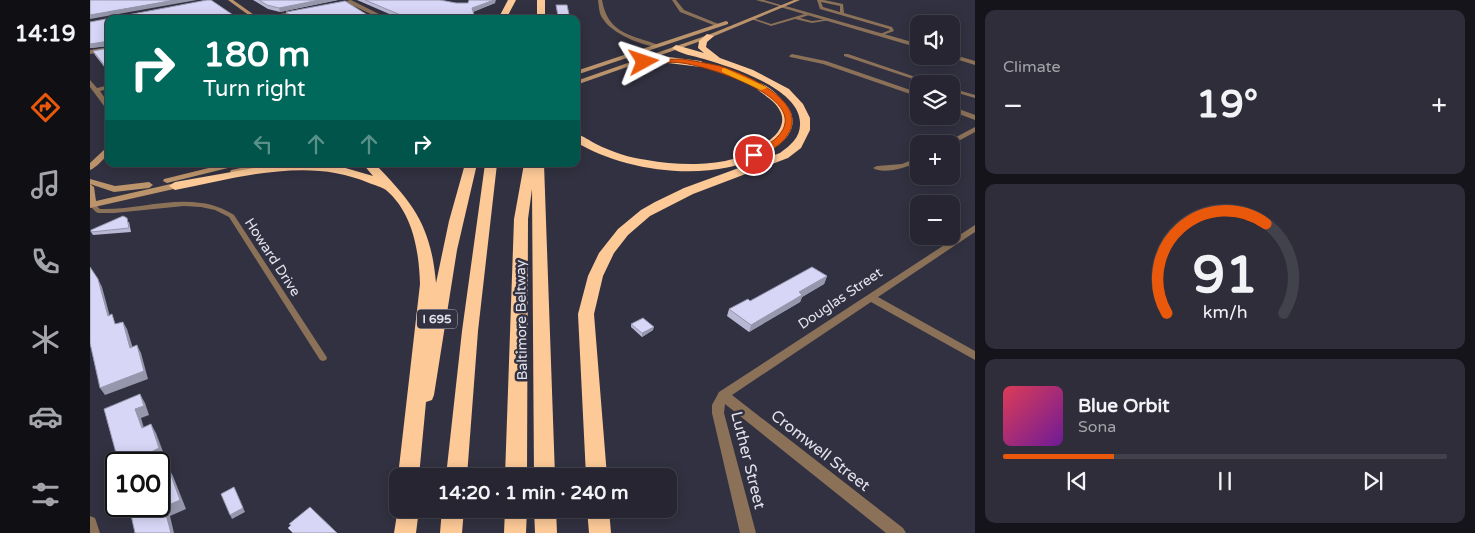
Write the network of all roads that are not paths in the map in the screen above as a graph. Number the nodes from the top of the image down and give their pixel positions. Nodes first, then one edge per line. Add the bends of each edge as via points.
1 (230, 0) edge
2 (512, 0) edge
3 (541, 0) edge
4 (600, 0) edge
5 (674, 0) edge
6 (758, 0) edge
7 (798, 0) edge
8 (819, 0) edge
9 (324, 6) edge
10 (782, 6) junction
11 (305, 10) edge
12 (842, 13) junction
13 (808, 14) junction
14 (252, 15) edge
15 (279, 15) edge
16 (377, 15) edge
17 (504, 15) edge
18 (510, 15) edge
19 (540, 15) edge
20 (795, 18) junction
21 (753, 19) junction
22 (828, 20) junction
23 (718, 25) junction
24 (710, 36) junction
25 (881, 36) junction
26 (910, 44) edge
27 (657, 46) junction
28 (672, 49) junction
29 (105, 50) edge
30 (90, 52) edge
31 (846, 55) dead end
32 (792, 56) dead end
33 (960, 59) edge
34 (975, 63) edge
35 (633, 64) junction
36 (735, 67) junction
37 (718, 68) junction
38 (580, 72) edge
39 (910, 76) edge
40 (90, 82) edge
41 (580, 82) edge
42 (105, 88) edge
43 (96, 90) junction
44 (910, 92) edge
45 (960, 92) edge
46 (975, 97) edge
47 (105, 104) edge
48 (960, 112) edge
49 (975, 118) edge
50 (975, 129) edge
51 (960, 137) edge
52 (580, 138) edge
53 (105, 153) edge
54 (910, 163) edge
55 (222, 167) edge
56 (257, 167) edge
57 (302, 167) edge
58 (320, 167) edge
59 (372, 167) edge
60 (470, 167) edge
61 (491, 167) edge
62 (530, 167) edge
63 (538, 167) edge
64 (90, 168) edge
65 (877, 168) dead end
66 (90, 181) edge
67 (153, 185) junction
68 (176, 186) junction
69 (90, 187) edge
70 (393, 190) junction
71 (91, 205) edge
72 (975, 228) edge
73 (870, 297) junction
74 (975, 356) edge
75 (323, 358) dead end
76 (723, 395) junction
77 (410, 468) edge
78 (414, 468) edge
79 (457, 468) edge
80 (516, 468) edge
81 (544, 468) edge
82 (596, 468) edge
83 (406, 518) edge
84 (453, 518) edge
85 (516, 518) edge
86 (545, 518) edge
87 (599, 518) edge
88 (90, 524) edge
89 (92, 533) edge
90 (404, 533) edge
91 (451, 533) edge
92 (515, 533) edge
93 (546, 533) edge
94 (600, 533) edge
95 (748, 533) edge
96 (898, 533) edge

1 - 14 main road
2 - 17 highway
2 - 18 highway
3 - 19 highway
4 - 27 street via 607,22 626,34
5 - 23 street via 682,11
6 - 10 street
7 - 10 main road
8 - 12 lane via 821,8
8 - 12 lane via 842,5
9 - 16 street via 349,1
10 - 13 street
10 - 21 main road
10 - 23 main road
11 - 15 street
12 - 25 lane via 891,28 892,31
13 - 20 lane
13 - 22 street
20 - 21 lane via 771,25
20 - 22 lane via 812,22
21 - 24 main road
22 - 25 street
23 - 27 main road
24 - 28 main road
24 - 36 highway via 703,42 705,53
25 - 26 street
27 - 28 main road
27 - 38 main road
28 - 35 main road
28 - 36 highway
28 - 37 highway
29 - 30 street
31 - 39 lane
32 - 44 street via 824,62
33 - 34 street
35 - 37 highway via 668,60
35 - 41 main road
36 - 82 highway via 765,79 794,99 805,117 804,134 800,142 784,155 651,210 620,234 606,252 589,290 586,314
37 - 52 highway via 758,85 784,106 788,124 777,142 754,155 723,164 684,166 625,158
40 - 43 street
42 - 43 street
43 - 47 street
45 - 46 lane
48 - 49 street
50 - 51 street
53 - 64 main road
54 - 65 street
55 - 67 main road
56 - 68 main road
57 - 68 highway
58 - 70 highway via 353,171
59 - 70 highway
60 - 78 highway, I 695 via 434,332
61 - 79 highway
62 - 80 highway via 521,219
63 - 81 highway, Baltimore Beltway
66 - 67 main road via 114,189
67 - 71 main road
68 - 71 main road
69 - 71 main road
70 - 77 highway via 419,229 427,261 428,284
71 - 75 lane, Howard Drive via 98,211 110,212 180,204 222,209 232,216
72 - 73 street, Douglas Street
73 - 74 street
73 - 76 street, Douglas Street
76 - 95 street, Luther Street via 718,413
76 - 96 street, Cromwell Street
83 - 90 highway
84 - 91 highway
85 - 92 highway
86 - 93 highway
87 - 94 highway
88 - 89 street

